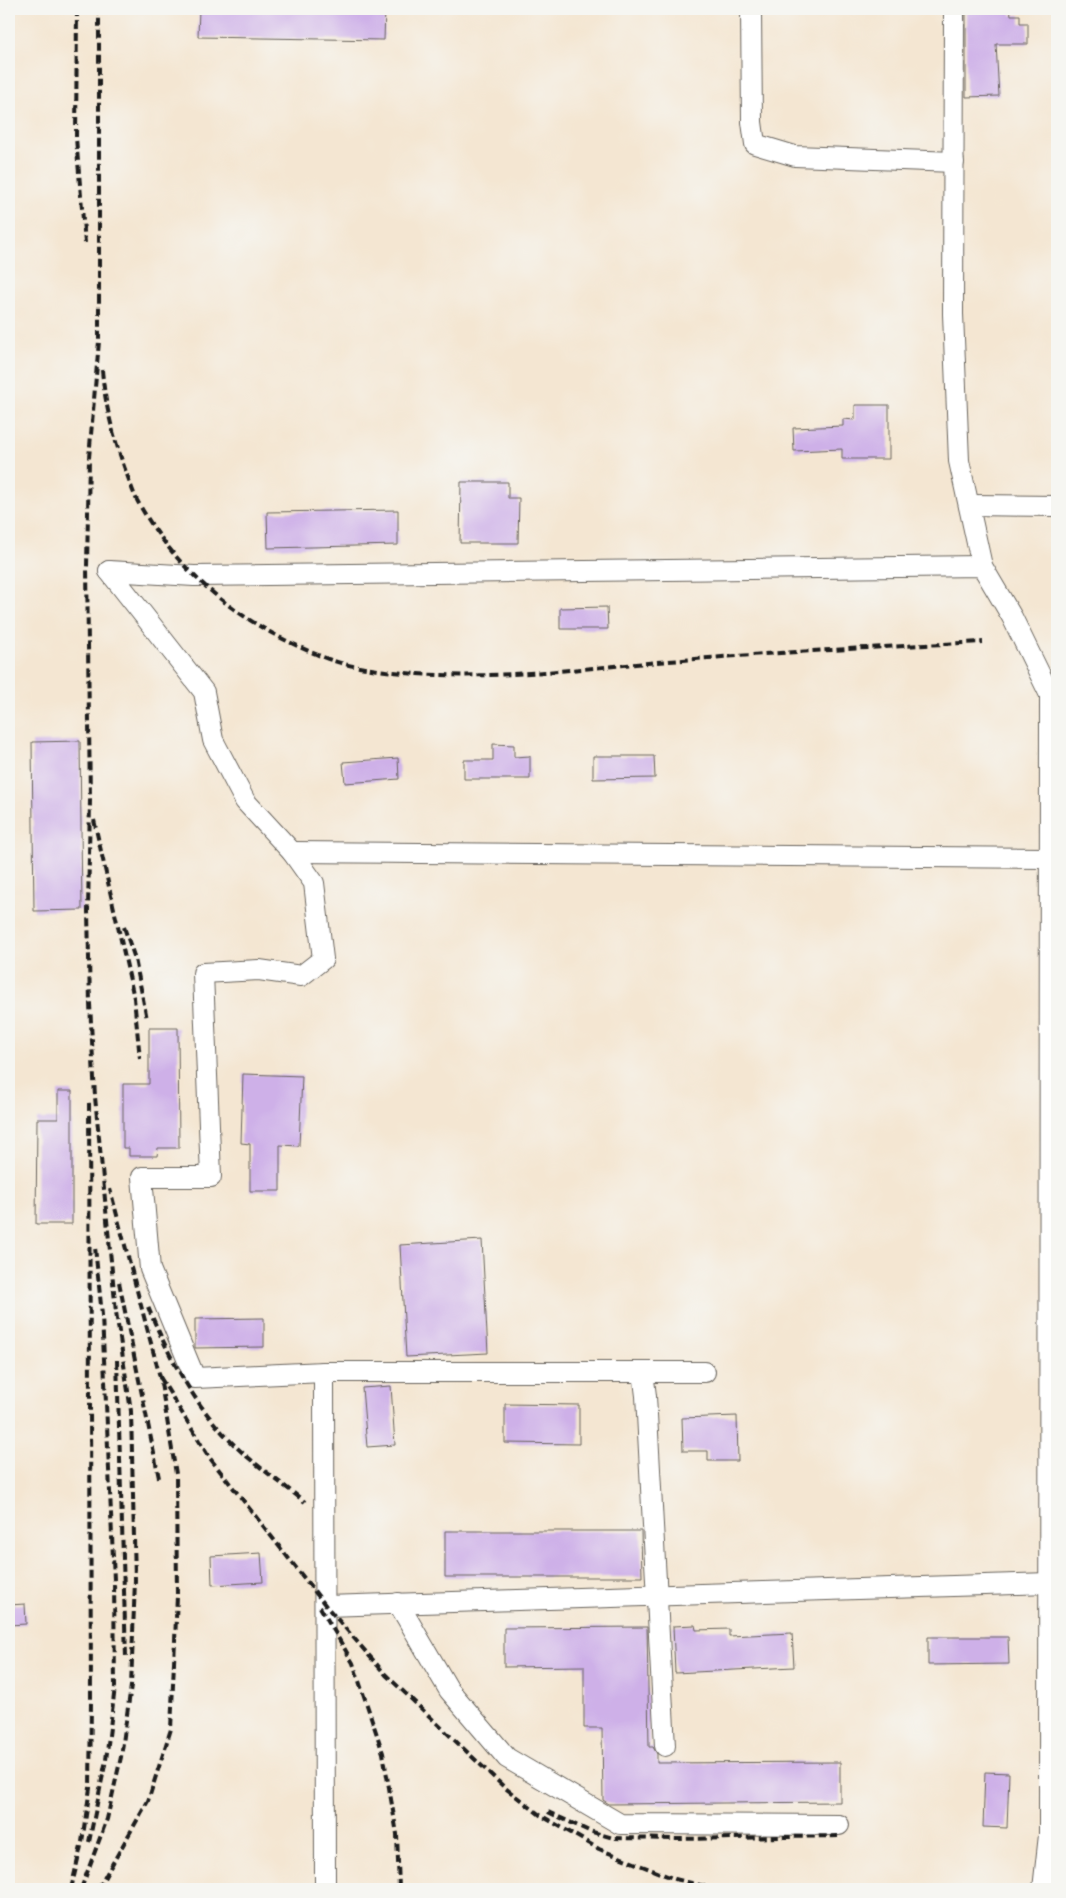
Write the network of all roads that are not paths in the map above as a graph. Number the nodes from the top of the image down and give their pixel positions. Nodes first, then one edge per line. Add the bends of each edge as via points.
1 (751, 9) edge
2 (954, 9) edge
3 (954, 162) junction
4 (969, 505) junction
5 (1057, 506) edge
6 (982, 566) junction
7 (292, 852) junction
8 (1050, 858) junction
9 (1053, 1250) edge
10 (324, 1372) junction
11 (643, 1372) junction
12 (705, 1372) dead end
13 (1053, 1530) edge
14 (1049, 1583) junction
15 (656, 1595) junction
16 (398, 1603) junction
17 (326, 1606) junction
18 (665, 1746) dead end
19 (839, 1825) dead end
20 (1053, 1835) edge
21 (325, 1889) edge
22 (1043, 1889) edge

1 - 3 lane via 755,144 794,156
2 - 3 lane
3 - 4 lane via 954,314 959,461
4 - 5 lane
4 - 6 lane
6 - 7 lane via 194,576 109,571 204,692 213,740 245,801
6 - 8 lane via 1012,617 1050,695
7 - 8 lane
7 - 10 lane via 314,884 323,959 301,976 259,970 203,973 211,1177 142,1177 142,1188 150,1269 195,1378
8 - 9 lane
9 - 13 lane
10 - 11 lane
10 - 17 lane
11 - 12 lane
11 - 15 lane
13 - 14 lane
14 - 15 lane
14 - 20 lane
15 - 16 lane
15 - 18 lane
16 - 17 lane
16 - 19 lane via 449,1690 507,1758 620,1824
17 - 21 lane
20 - 22 lane

